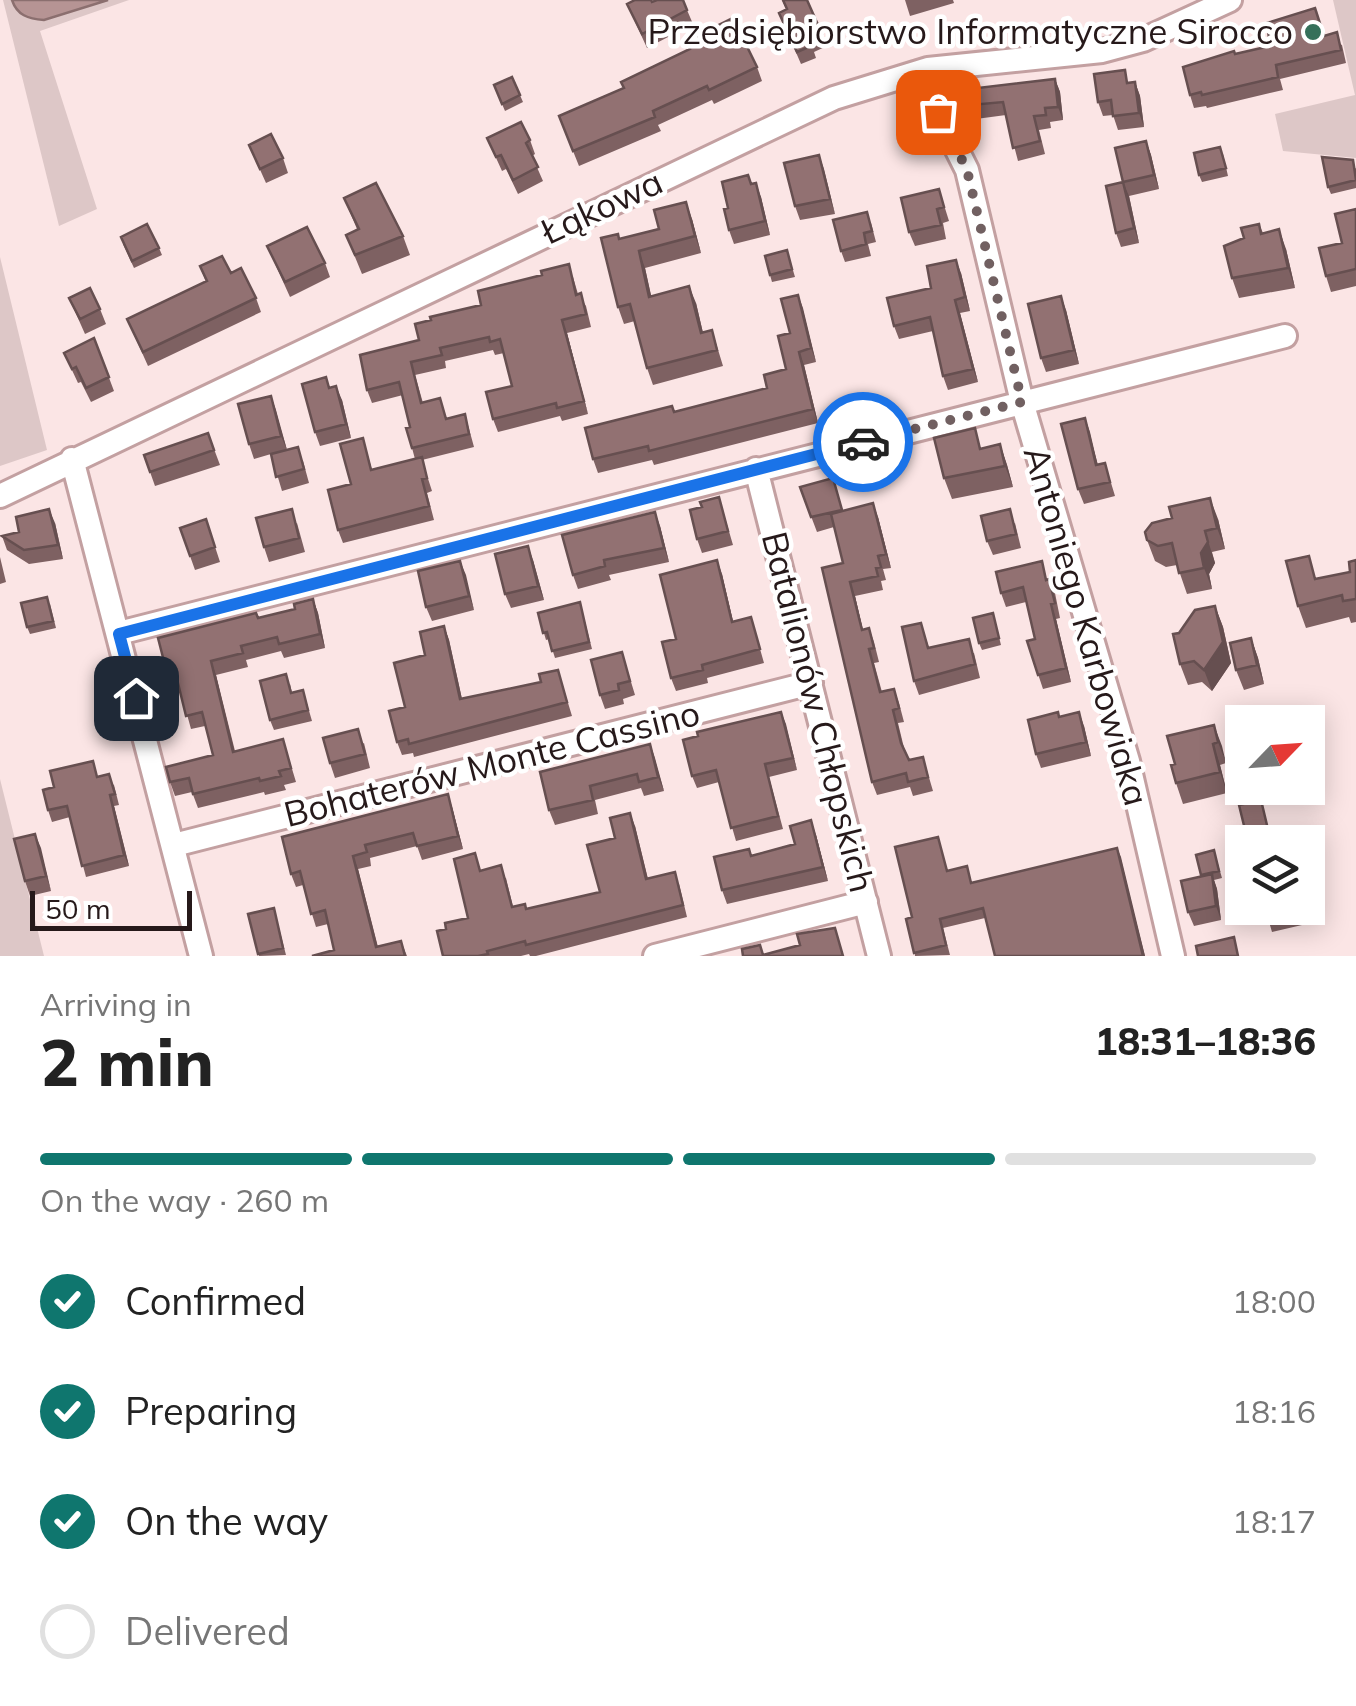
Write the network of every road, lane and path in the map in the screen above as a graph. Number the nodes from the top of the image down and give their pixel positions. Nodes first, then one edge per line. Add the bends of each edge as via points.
1 (1230, 0) edge
2 (928, 69) junction
3 (1284, 336) dead end
4 (1022, 402) junction
5 (72, 459) junction
6 (756, 469) junction
7 (0, 496) edge
8 (119, 634) junction
9 (811, 683) junction
10 (174, 845) junction
11 (866, 902) junction
12 (201, 956) edge
13 (655, 956) edge
14 (878, 956) edge
15 (1174, 956) edge

1 - 2 street, Łąkowa via 1144,40 1102,51
2 - 4 street, Antoniego Karbowiaka via 938,112 967,170
2 - 5 street, Łąkowa via 798,114
3 - 4 street
4 - 6 street
4 - 15 street, Antoniego Karbowiaka via 1128,760
5 - 7 street, Łąkowa
5 - 8 street
6 - 8 street
6 - 9 street, Batalionów Chłopskich
8 - 10 street
9 - 10 street, Bohaterów Monte Cassino
9 - 11 street, Batalionów Chłopskich
10 - 12 street
11 - 13 street
11 - 14 street, Batalionów Chłopskich

